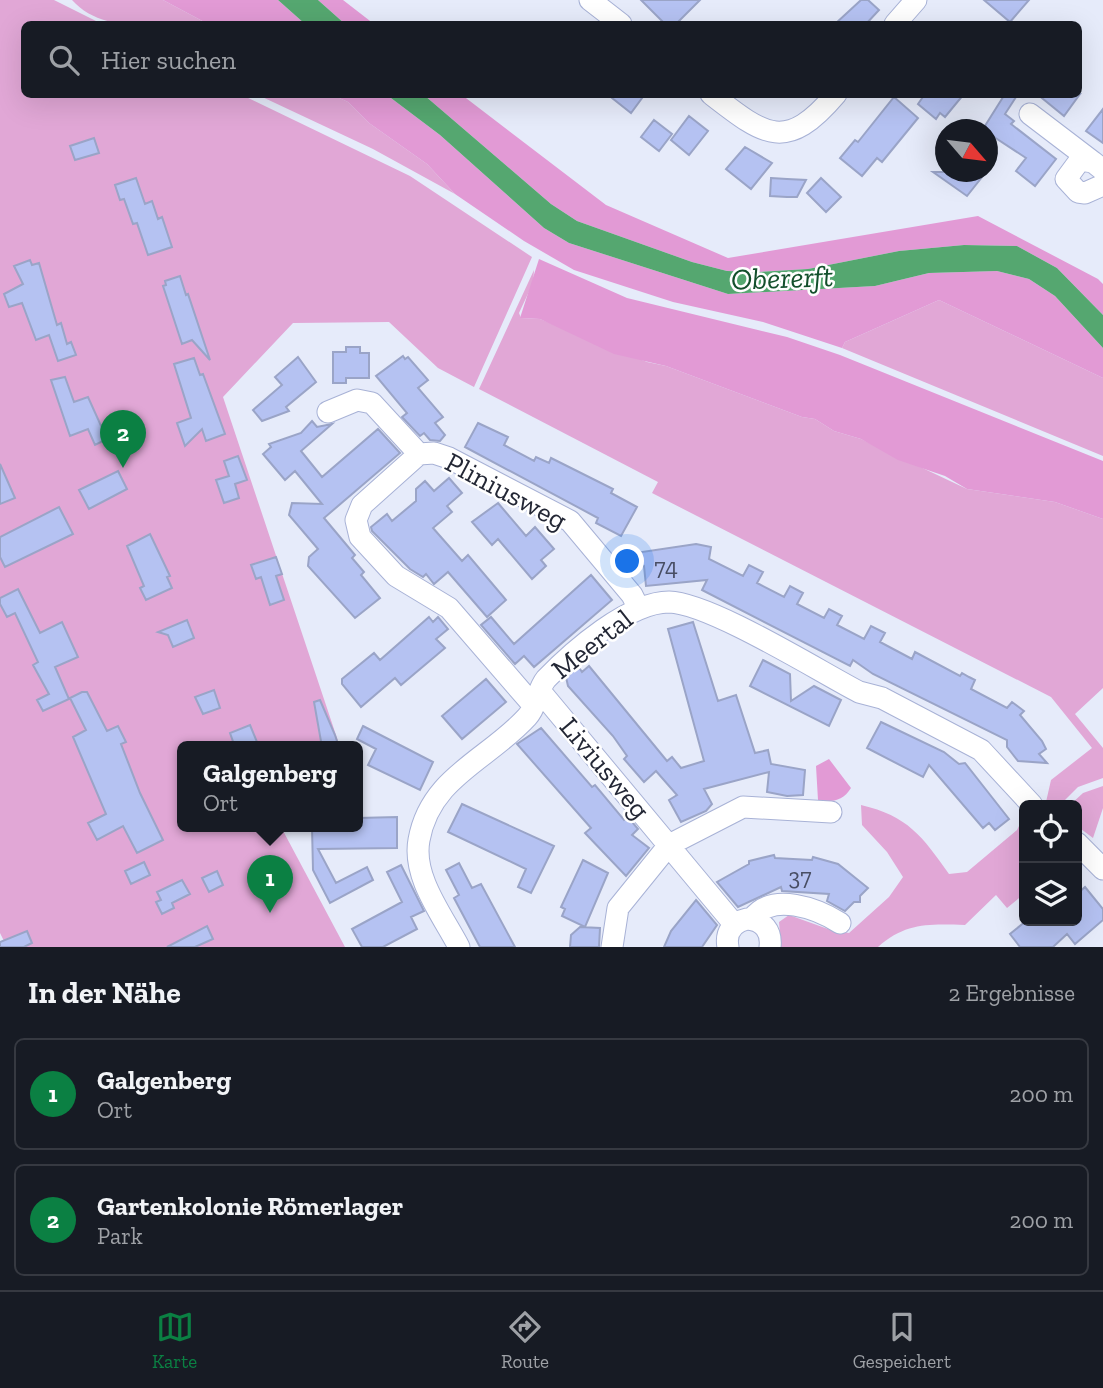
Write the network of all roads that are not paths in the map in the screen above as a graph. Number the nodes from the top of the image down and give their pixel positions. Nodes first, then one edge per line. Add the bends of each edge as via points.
1 (916, 0) edge
2 (595, 1) edge
3 (618, 21) edge
4 (898, 21) edge
5 (716, 98) edge
6 (832, 98) edge
7 (1030, 114) dead end
8 (1098, 166) edge
9 (1103, 185) edge
10 (328, 412) dead end
11 (419, 454) junction
12 (638, 607) junction
13 (537, 698) junction
14 (1027, 800) edge
15 (831, 812) dead end
16 (669, 845) junction
17 (1082, 848) edge
18 (1103, 869) edge
19 (840, 923) dead end
20 (732, 935) edge
21 (460, 947) edge
22 (612, 947) edge
23 (770, 947) edge

1 - 4 street
2 - 3 street
5 - 6 street via 746,121 777,133 803,127
7 - 8 street
8 - 9 street via 1080,160 1066,179 1085,194
10 - 11 street, Pliniusweg via 357,400 372,403
11 - 12 street, Pliniusweg via 449,458 569,521
11 - 13 street, Pliniusweg via 362,505 356,520 360,537 396,576 449,608
12 - 13 street, Meertal via 544,681
12 - 14 street, Meertal via 668,602 702,609 859,692 882,698 981,750
13 - 16 street, Liviusweg
13 - 21 street, Meertal via 529,715 438,793 423,821 417,856 420,869
15 - 16 street, Liviusweg via 743,807
16 - 20 street, Liviusweg
16 - 22 street, Liviusweg via 618,908
17 - 18 street
19 - 20 street via 811,908 791,905 761,910
20 - 23 street, Liviusweg via 768,930

